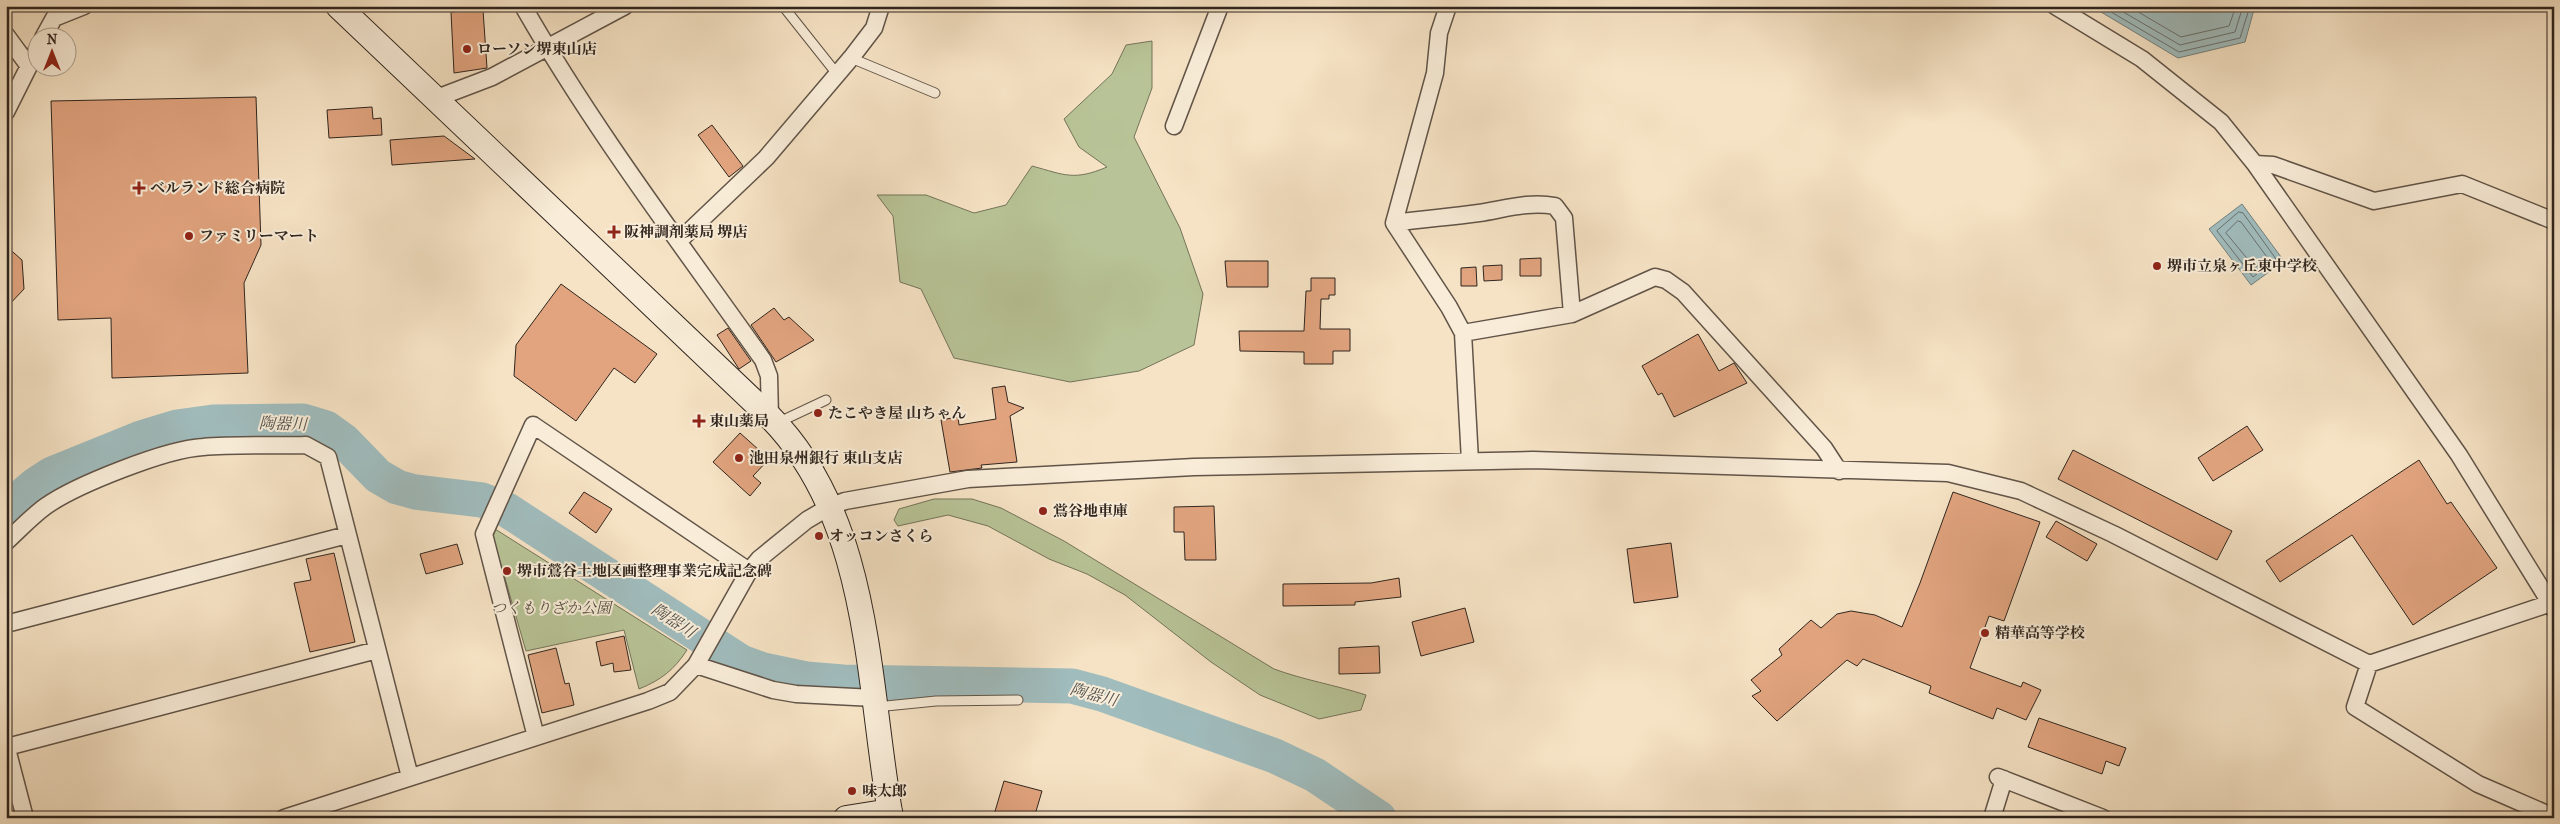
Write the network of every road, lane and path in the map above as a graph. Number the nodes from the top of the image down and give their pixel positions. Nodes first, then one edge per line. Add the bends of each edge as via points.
1 (84, 6) edge
2 (338, 6) edge
3 (523, 6) edge
4 (625, 6) edge
5 (783, 6) edge
6 (881, 6) edge
7 (1220, 6) edge
8 (1448, 6) edge
9 (2055, 6) edge
10 (48, 28) edge
11 (6, 34) edge
12 (546, 47) junction
13 (851, 58) junction
14 (28, 65) joint
15 (837, 74) junction
16 (935, 93) dead end
17 (437, 98) junction
18 (6, 112) edge
19 (1174, 126) dead end
20 (2255, 164) junction
21 (2554, 221) edge
22 (1394, 223) junction
23 (679, 241) junction
24 (1572, 314) junction
25 (1463, 332) junction
26 (826, 400) dead end
27 (774, 420) junction
28 (1470, 461) junction
29 (1839, 471) junction
30 (829, 507) junction
31 (347, 535) junction
32 (6, 542) edge
33 (749, 571) junction
34 (2553, 605) edge
35 (6, 624) edge
36 (377, 650) junction
37 (2369, 664) junction
38 (696, 665) junction
39 (874, 699) junction
40 (1018, 700) dead end
41 (536, 737) junction
42 (6, 746) edge
43 (410, 777) junction
44 (891, 814) edge
45 (2554, 817) edge
46 (25, 818) edge
47 (284, 818) edge
48 (846, 818) edge
49 (1992, 818) edge
50 (2103, 818) edge

1 - 10 street via 54,18
2 - 17 street
3 - 12 street
4 - 12 street
5 - 15 lane
6 - 13 street via 874,28
7 - 19 street
8 - 22 street via 1439,33 1435,73
9 - 20 street via 2142,59 2222,122
11 - 14 street
12 - 17 street via 492,77
12 - 23 street via 620,160
13 - 15 street
13 - 16 lane
14 - 18 street
15 - 23 street via 766,158
17 - 27 street
20 - 21 street via 2273,165 2374,201 2462,184
20 - 34 street via 2459,455
22 - 24 street via 1512,206 1556,206 1564,218
22 - 25 street
23 - 27 street via 763,360 769,376
24 - 25 street
24 - 29 street via 1655,278 1666,280 1683,292 1709,320 1824,448
25 - 28 street
26 - 27 lane
27 - 30 street via 808,465
28 - 29 street via 1533,460
28 - 30 street via 1194,467 968,479 845,501
29 - 37 street via 1948,473 2021,490
30 - 33 street via 807,520
30 - 39 street via 854,576
31 - 32 street via 328,457 306,445 211,447 157,458 81,488 45,507
31 - 35 street
31 - 36 street
33 - 38 street
33 - 41 street via 533,426 484,534
34 - 37 street
36 - 42 street
36 - 43 street
37 - 45 street via 2355,706 2478,784
38 - 39 street via 773,690
38 - 41 street via 670,692
39 - 40 lane
39 - 44 street
41 - 43 street
42 - 46 street
43 - 47 street
44 - 48 street
49 - 50 street via 2001,778

